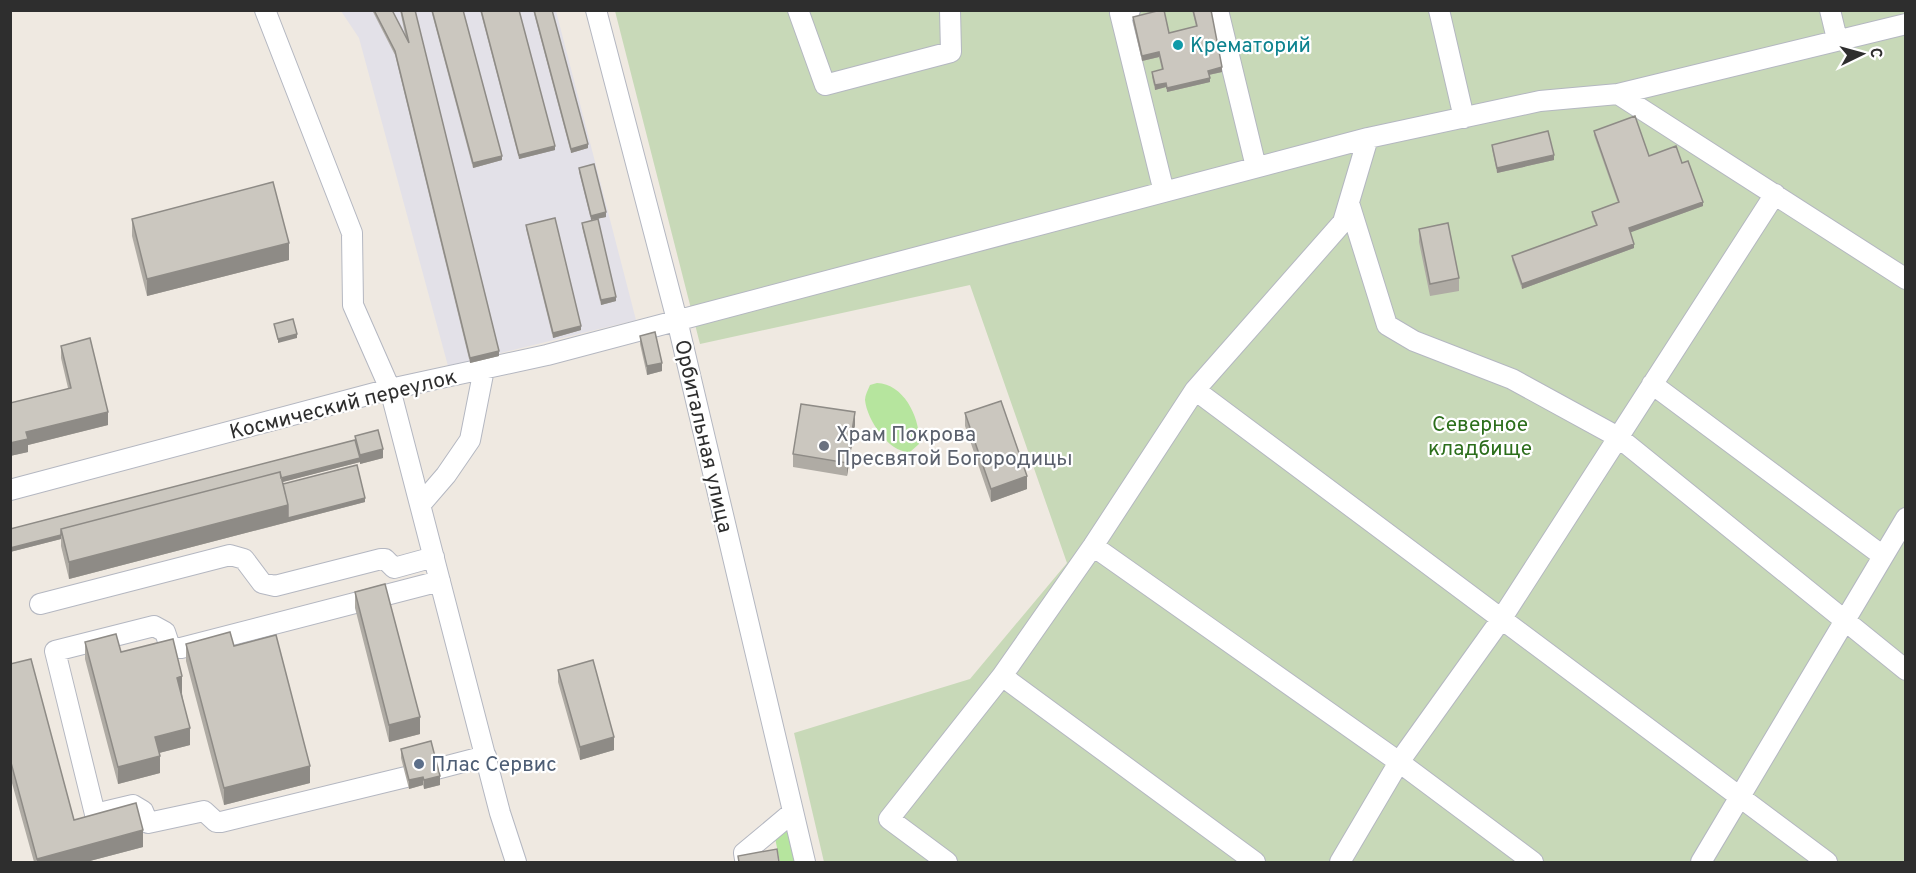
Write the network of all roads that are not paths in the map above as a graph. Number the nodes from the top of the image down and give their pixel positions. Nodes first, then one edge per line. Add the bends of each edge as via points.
1 (265, 10) edge
2 (596, 10) edge
3 (798, 10) edge
4 (950, 10) edge
5 (1130, 10) edge
6 (1218, 10) edge
7 (1439, 10) edge
8 (1830, 10) edge
9 (1905, 24) edge
10 (1837, 39) junction
11 (1618, 94) junction
12 (1464, 118) junction
13 (1368, 138) junction
14 (1256, 167) junction
15 (1164, 192) junction
16 (1774, 194) junction
17 (1349, 203) junction
18 (1905, 279) edge
19 (677, 320) junction
20 (484, 369) junction
21 (1652, 384) junction
22 (390, 389) junction
23 (1195, 390) junction
24 (1618, 437) junction
25 (10, 490) edge
26 (421, 504) junction
27 (1905, 518) edge
28 (1094, 546) junction
29 (1883, 556) junction
30 (434, 557) junction
31 (440, 580) junction
32 (40, 604) dead end
33 (1500, 621) junction
34 (1844, 622) junction
35 (1905, 670) edge
36 (1002, 676) junction
37 (486, 756) junction
38 (1399, 762) junction
39 (436, 769) edge
40 (406, 777) edge
41 (1738, 798) junction
42 (793, 812) junction
43 (745, 859) edge
44 (516, 862) edge
45 (805, 862) edge
46 (947, 862) edge
47 (1255, 862) edge
48 (1340, 862) edge
49 (1533, 862) edge
50 (1701, 862) edge
51 (1827, 862) edge

1 - 22 street via 352,233 353,305
2 - 19 street, Орбитальная улица
3 - 4 street via 825,85 951,52
5 - 15 street via 1120,13
6 - 14 street
7 - 12 street
8 - 10 street
9 - 10 street, Космический переулок
10 - 11 street, Космический переулок
11 - 12 street, Космический переулок via 1540,101
11 - 16 street
12 - 13 street, Космический переулок
13 - 14 street, Космический переулок
13 - 17 street
14 - 15 street, Космический переулок
15 - 19 street, Космический переулок
16 - 18 street
16 - 21 street
17 - 23 street via 1343,222
17 - 24 street via 1387,325 1414,341 1512,379
19 - 20 street, Космический переулок
19 - 42 street, Орбитальная улица
20 - 22 street, Космический переулок
20 - 26 street via 470,440
21 - 24 street
21 - 29 street
22 - 25 street, Космический переулок
22 - 26 street
23 - 28 street
23 - 33 street
24 - 33 street
24 - 34 street
26 - 30 street
27 - 29 street
28 - 36 street
28 - 38 street
29 - 34 street
30 - 31 street
30 - 32 street via 394,568 381,559 275,586 262,583 244,559 230,555
31 - 37 street
31 - 40 street via 181,648 172,648 165,632 154,626 54,651 95,814 133,805 143,811 148,823 204,811 221,822
33 - 38 street
33 - 41 street
34 - 35 street
34 - 41 street
36 - 46 street via 888,819
36 - 47 street
37 - 39 street
37 - 44 street
38 - 48 street
38 - 49 street
41 - 50 street
41 - 51 street
42 - 43 street via 744,853
42 - 45 street, Орбитальная улица

